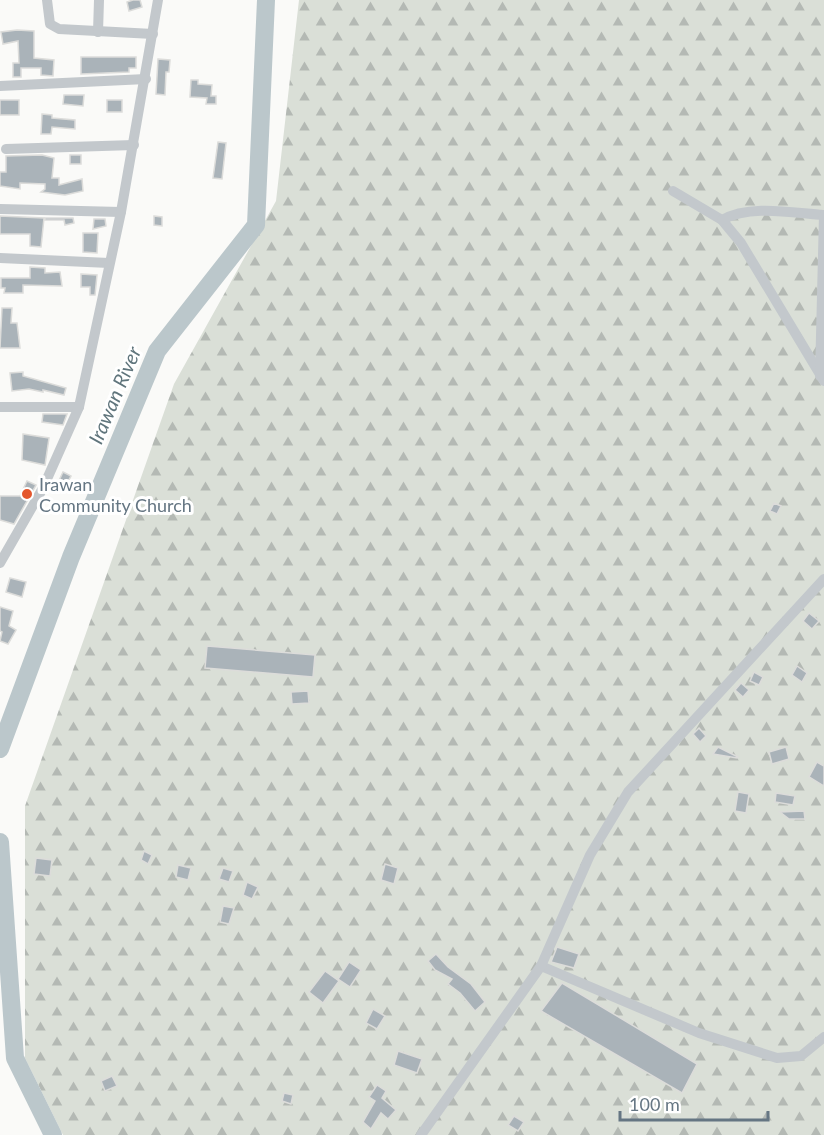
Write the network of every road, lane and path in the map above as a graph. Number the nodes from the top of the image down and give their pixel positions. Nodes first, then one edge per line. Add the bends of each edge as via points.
1 (47, 0) edge
2 (99, 0) edge
3 (158, 0) edge
4 (98, 32) junction
5 (153, 34) junction
6 (146, 79) junction
7 (0, 86) edge
8 (134, 146) junction
9 (6, 149) dead end
10 (673, 191) dead end
11 (0, 209) edge
12 (121, 212) junction
13 (824, 215) edge
14 (722, 220) junction
15 (0, 258) edge
16 (109, 263) junction
17 (822, 379) edge
18 (0, 407) edge
19 (79, 407) junction
20 (0, 563) edge
21 (824, 579) edge
22 (541, 966) junction
23 (824, 1037) edge
24 (421, 1135) edge

1 - 4 street via 48,19 54,28
2 - 4 street
3 - 5 street
4 - 5 street
5 - 6 street
6 - 7 street
6 - 8 street
8 - 9 street
8 - 12 street
10 - 14 street
11 - 12 street
12 - 16 street
13 - 14 street via 748,212
13 - 17 street
14 - 17 street via 741,243
15 - 16 street
16 - 19 street
18 - 19 street
19 - 20 street via 43,488
21 - 22 street via 628,792 590,855
22 - 23 street via 699,1033 777,1058 801,1056
22 - 24 street

